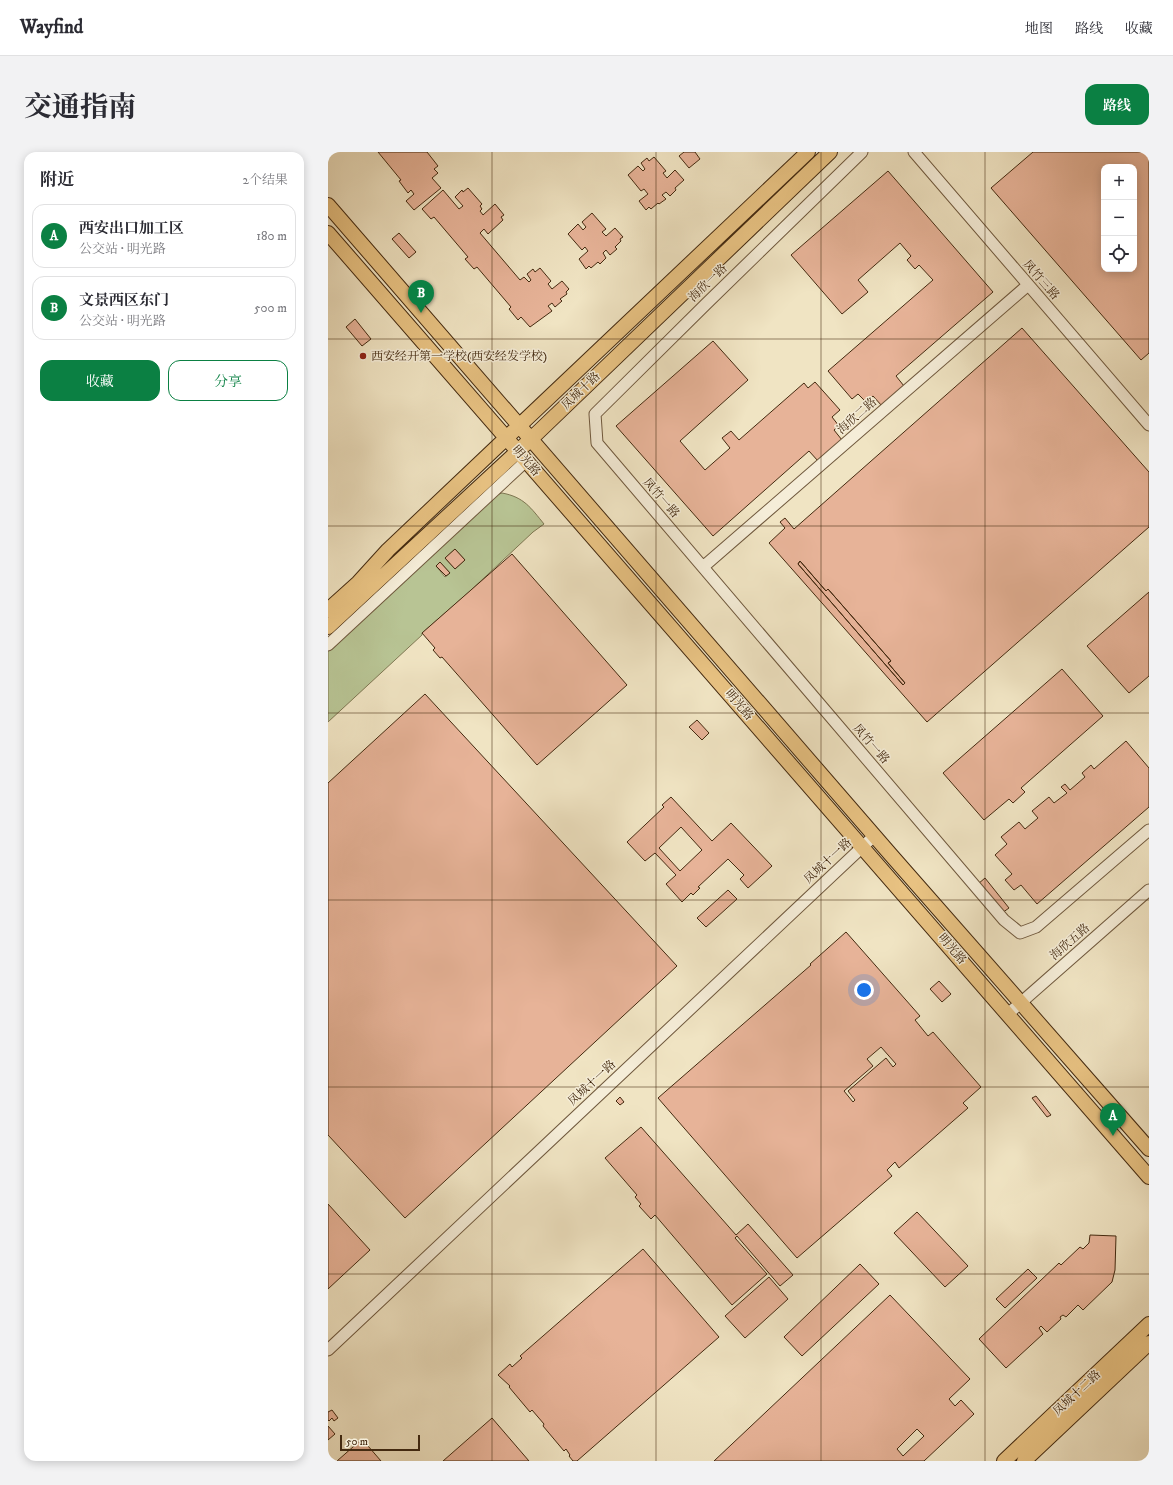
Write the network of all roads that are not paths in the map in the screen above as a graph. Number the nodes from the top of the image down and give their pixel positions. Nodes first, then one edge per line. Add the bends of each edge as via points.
1 (808, 152) edge
2 (830, 152) edge
3 (862, 152) edge
4 (914, 152) edge
5 (328, 205) edge
6 (328, 233) edge
7 (1028, 285) junction
8 (518, 425) junction
9 (1149, 425) edge
10 (506, 438) junction
11 (531, 439) junction
12 (597, 443) joint
13 (522, 456) junction
14 (703, 567) junction
15 (328, 610) edge
16 (328, 627) edge
17 (328, 646) edge
18 (1149, 830) edge
19 (874, 836) junction
20 (862, 846) junction
21 (1149, 890) edge
22 (1020, 1003) junction
23 (1008, 1014) junction
24 (1149, 1148) edge
25 (1149, 1177) edge
26 (1149, 1324) edge
27 (1149, 1343) edge
28 (328, 1350) edge
29 (1004, 1461) edge
30 (1024, 1461) edge

1 - 8 main road, 凤城十路
2 - 11 main road, 凤城十路
3 - 12 street, 海欣一路 via 595,414
4 - 7 street, 凤竹三路
5 - 8 main road, 明光路
6 - 10 main road, 明光路
7 - 9 street, 凤竹三路
7 - 14 street, 海欣二路
8 - 10 main road, 凤城十路
8 - 11 main road, 明光路
10 - 13 main road, 明光路
10 - 15 main road, 凤城十路
11 - 13 main road, 凤城十路
11 - 19 main road, 明光路
12 - 14 street, 凤竹一路
13 - 16 main road, 凤城十路
13 - 17 street
13 - 20 main road, 明光路
14 - 18 street, 凤竹一路 via 1004,920 1020,933 1036,927
19 - 20 street, 凤城十一路
19 - 22 main road, 明光路
20 - 23 main road, 明光路
20 - 28 street, 凤城十一路
21 - 22 street, 海欣五路
22 - 23 street, 海欣五路
22 - 24 main road, 明光路
23 - 25 main road, 明光路
26 - 29 main road, 凤城十二路
27 - 30 main road, 凤城十二路

